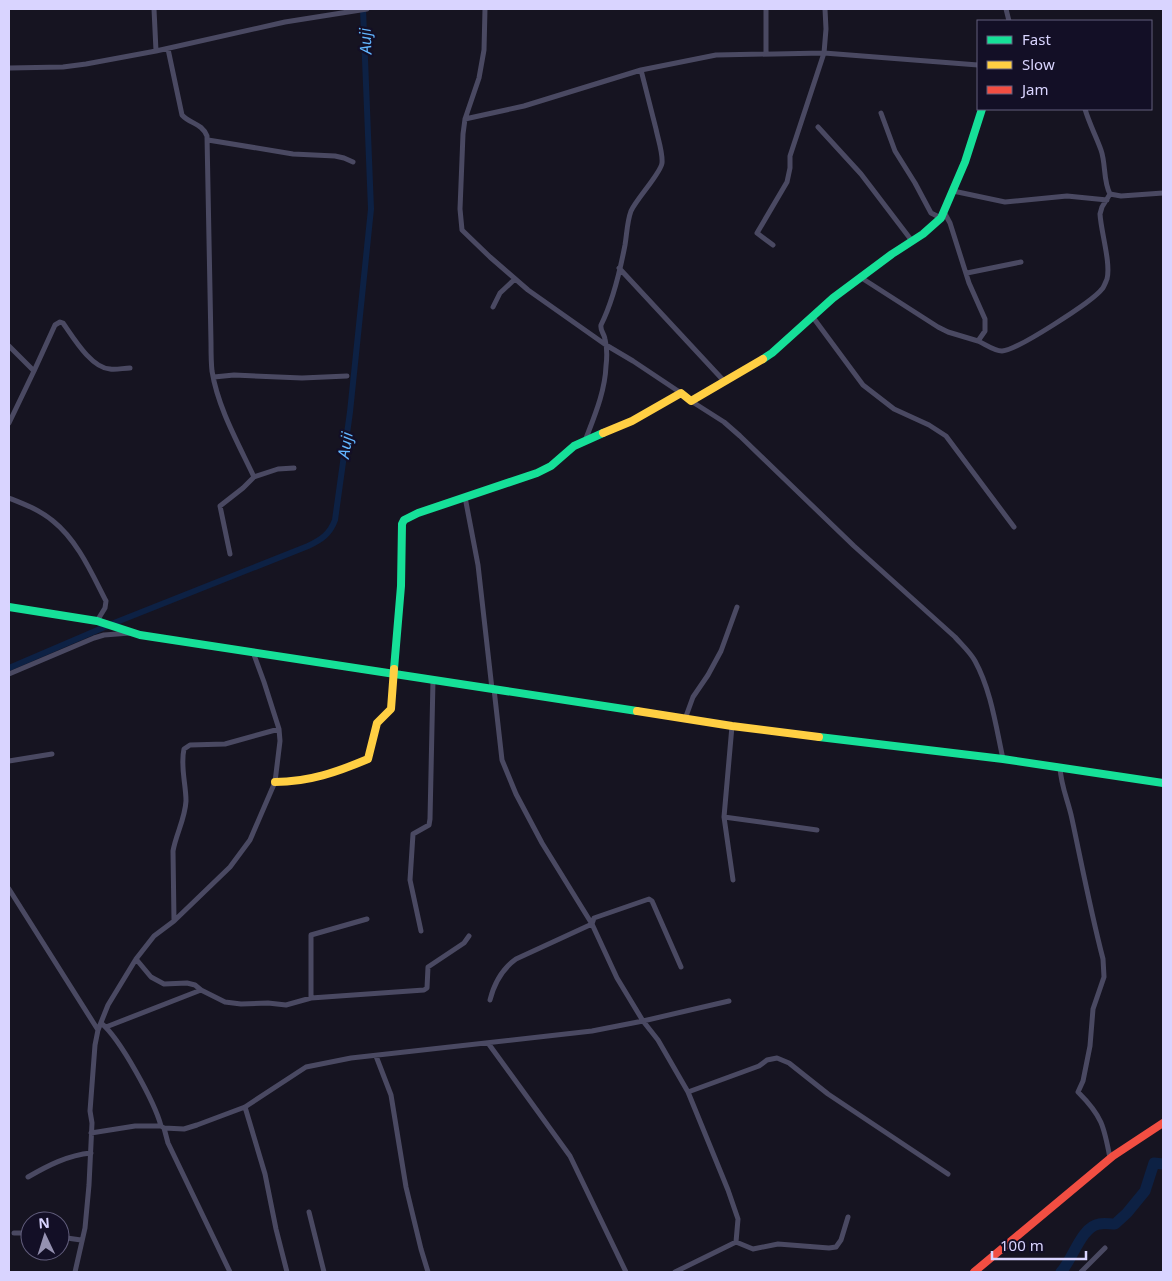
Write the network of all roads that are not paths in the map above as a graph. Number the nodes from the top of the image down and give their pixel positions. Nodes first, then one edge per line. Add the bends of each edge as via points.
1 (154, 9) edge
2 (366, 9) edge
3 (485, 9) edge
4 (766, 9) edge
5 (825, 9) edge
6 (168, 49) junction
7 (156, 51) junction
8 (824, 53) junction
9 (766, 54) junction
10 (977, 65) edge
11 (9, 68) edge
12 (641, 70) junction
13 (982, 110) edge
14 (1085, 110) edge
15 (881, 114) dead end
16 (465, 119) junction
17 (818, 127) dead end
18 (208, 140) junction
19 (353, 162) dead end
20 (953, 191) junction
21 (1163, 193) edge
22 (1110, 194) junction
23 (1107, 200) junction
24 (942, 215) junction
25 (912, 241) junction
26 (773, 245) dead end
27 (1022, 262) dead end
28 (619, 268) junction
29 (967, 273) junction
30 (860, 277) junction
31 (515, 279) junction
32 (493, 307) dead end
33 (812, 316) junction
34 (978, 341) junction
35 (606, 345) junction
36 (9, 346) edge
37 (130, 368) dead end
38 (34, 371) junction
39 (347, 376) dead end
40 (214, 377) junction
41 (724, 381) junction
42 (681, 393) junction
43 (691, 400) junction
44 (9, 421) edge
45 (585, 442) junction
46 (294, 468) dead end
47 (254, 477) junction
48 (465, 497) junction
49 (9, 498) edge
50 (1014, 527) dead end
51 (230, 554) dead end
52 (737, 606) dead end
53 (9, 607) edge
54 (98, 621) junction
55 (133, 632) junction
56 (253, 652) junction
57 (9, 674) edge
58 (394, 674) junction
59 (433, 680) junction
60 (493, 689) junction
61 (685, 718) junction
62 (732, 726) junction
63 (278, 729) junction
64 (52, 754) dead end
65 (1003, 759) junction
66 (9, 761) edge
67 (1060, 767) junction
68 (275, 782) junction
69 (1163, 783) edge
70 (724, 817) junction
71 (817, 830) dead end
72 (733, 880) dead end
73 (9, 889) edge
74 (367, 919) dead end
75 (174, 921) junction
76 (592, 924) junction
77 (421, 931) dead end
78 (469, 936) dead end
79 (136, 959) junction
80 (681, 967) dead end
81 (201, 990) junction
82 (311, 998) junction
83 (490, 1000) dead end
84 (729, 1001) dead end
85 (643, 1021) junction
86 (104, 1025) junction
87 (98, 1030) junction
88 (488, 1043) junction
89 (376, 1056) junction
90 (688, 1092) junction
91 (245, 1107) junction
92 (1163, 1123) edge
93 (163, 1127) junction
94 (91, 1133) junction
95 (90, 1154) junction
96 (1110, 1158) junction
97 (948, 1174) dead end
98 (28, 1177) dead end
99 (309, 1212) dead end
100 (848, 1217) dead end
101 (14, 1233) dead end
102 (20, 1233) edge
103 (70, 1238) edge
104 (82, 1240) junction
105 (736, 1242) junction
106 (1104, 1248) dead end
107 (75, 1272) edge
108 (230, 1272) edge
109 (287, 1272) edge
110 (324, 1272) edge
111 (428, 1272) edge
112 (626, 1272) edge
113 (675, 1272) edge
114 (974, 1272) edge
115 (1081, 1272) edge

1 - 7 street
2 - 6 street via 285,22
3 - 16 street via 484,50 479,78
4 - 9 street
5 - 8 street
6 - 7 street
6 - 18 street via 182,115 203,128
7 - 11 street via 63,67
8 - 9 street
8 - 10 street
8 - 26 street via 790,156 787,182 757,233
9 - 12 street via 716,55
12 - 16 street via 524,106
12 - 28 street via 662,162 632,211
13 - 20 street
14 - 22 street via 1102,151
15 - 24 street via 894,151 931,212
16 - 31 street via 462,230
17 - 25 street via 861,174
18 - 19 street via 293,154 334,156
18 - 40 street
20 - 23 street via 1005,202 1067,196
20 - 24 street
21 - 22 street
22 - 23 street
23 - 34 street via 1100,214 1108,268 1102,289 1055,323 1005,351
24 - 25 street
24 - 29 street via 950,223
25 - 30 street
27 - 29 street
28 - 35 street via 600,329
28 - 41 street
29 - 34 street via 986,323
30 - 33 street
30 - 34 street via 938,327
31 - 32 street via 500,293
31 - 35 street
33 - 41 street via 772,353
33 - 50 street via 863,385 894,409 946,436
35 - 42 street
35 - 45 street via 604,383
36 - 38 street
37 - 38 street via 103,368 85,353 60,322 55,325
38 - 44 street
39 - 40 street
40 - 47 street via 227,418
41 - 43 street
42 - 43 street
42 - 45 street via 632,421
43 - 65 street via 740,436 966,649 984,682
45 - 48 street via 574,446 552,466 537,473
46 - 47 street via 278,469
47 - 51 street via 220,506
48 - 58 street via 410,516 402,524
48 - 60 street via 478,565
49 - 54 street via 52,519 73,542 106,601
52 - 61 street via 721,651 693,697
53 - 54 street
54 - 55 street
55 - 56 street
55 - 57 street via 94,638
56 - 58 street
56 - 63 street
58 - 59 street
58 - 68 street via 391,709 377,723 368,759 334,774 296,782
59 - 60 street
59 - 77 street via 430,819 429,825 413,834 410,880
60 - 61 street
60 - 76 street via 499,744 508,776 542,843
61 - 62 street
62 - 65 street
62 - 70 street
63 - 68 street via 280,741
63 - 75 street via 225,744 190,745 184,749 186,801 173,851
64 - 66 street
65 - 67 street
67 - 69 street
67 - 96 street via 1061,784 1072,818 1103,959 1104,977 1093,1009 1090,1046 1078,1092 1093,1107 1104,1127
68 - 75 street via 250,840 219,879
70 - 71 street
70 - 72 street
73 - 87 street
74 - 82 street via 311,936
75 - 79 street via 154,936
76 - 80 street via 594,918 601,914 652,900
76 - 83 street via 516,959 494,985
76 - 85 street via 617,978
78 - 82 street via 464,943 428,967 427,988 424,990
79 - 81 street via 157,981 164,984 187,983
79 - 86 street via 108,1005
81 - 82 street via 225,1002 241,1004 286,1005
81 - 86 street
84 - 85 street
85 - 88 street via 592,1031
85 - 90 street
86 - 87 street
86 - 93 street via 113,1034
87 - 94 street
88 - 89 street
88 - 112 street via 570,1156
89 - 91 street via 306,1067
89 - 111 street via 391,1095 406,1187
90 - 97 street via 777,1058 789,1063 828,1094
90 - 105 street via 738,1219
91 - 93 street via 197,1126 184,1129
91 - 109 street via 265,1174
92 - 96 street
93 - 94 street via 135,1126
93 - 108 street via 168,1144
94 - 95 street
95 - 98 street via 51,1164
95 - 104 street
96 - 114 street
99 - 110 street
100 - 105 street via 836,1247 778,1244 753,1249
101 - 102 street
103 - 104 street
104 - 107 street
105 - 113 street
106 - 115 street

